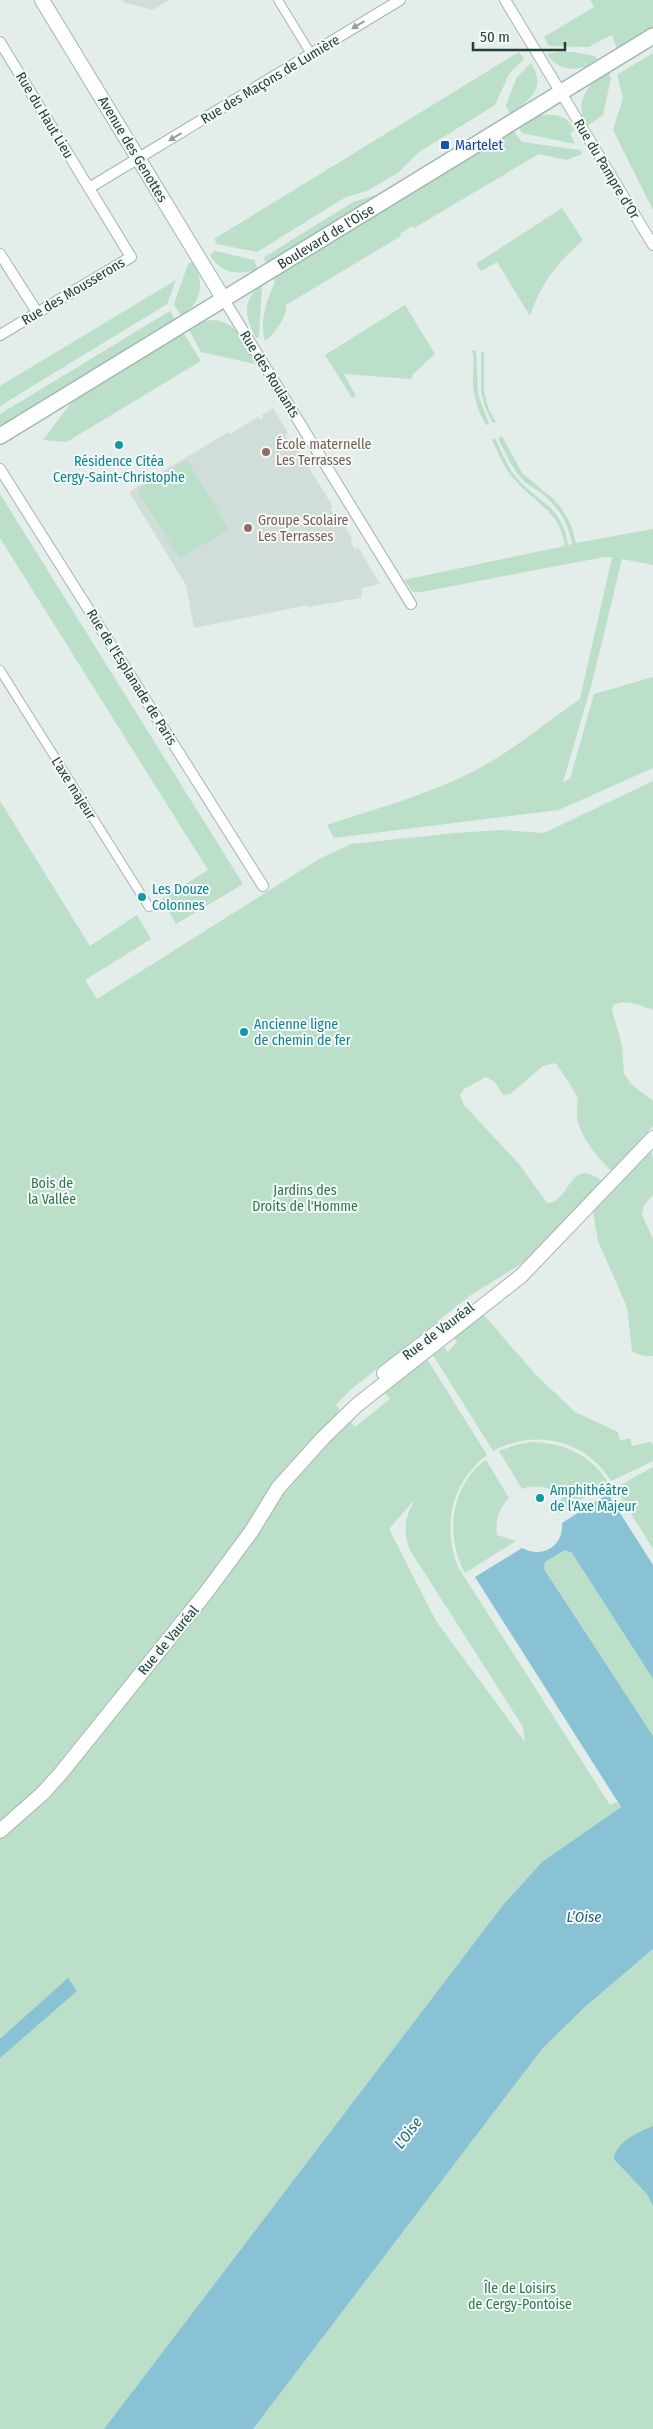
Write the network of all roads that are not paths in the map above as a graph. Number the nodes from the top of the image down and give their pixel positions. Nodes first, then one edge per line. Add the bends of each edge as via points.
1 (42, 0) edge
2 (278, 0) edge
3 (400, 0) edge
4 (505, 0) edge
5 (653, 36) edge
6 (0, 42) edge
7 (312, 54) junction
8 (561, 93) junction
9 (140, 159) junction
10 (89, 188) junction
11 (653, 246) edge
12 (0, 254) edge
13 (223, 298) junction
14 (37, 312) junction
15 (0, 335) edge
16 (0, 436) edge
17 (0, 469) edge
18 (411, 604) dead end
19 (0, 670) edge
20 (263, 886) dead end
21 (149, 907) dead end
22 (653, 1138) edge
23 (0, 1830) edge

1 - 9 street, Avenue des Genottes
2 - 7 street
3 -> 7 street, Rue des Maçons de Lumière
4 - 8 street, Rue du Pampre d'Or
5 - 8 main road, Boulevard de l'Oise
6 - 10 street, Rue du Haut Lieu
7 -> 9 street, Rue des Maçons de Lumière
8 - 11 street, Rue du Pampre d'Or
8 - 13 main road, Boulevard de l'Oise
9 - 10 street
9 - 13 street, Avenue des Genottes
10 - 14 street, Rue des Mousserons via 131,257
12 - 14 street
13 - 16 main road, Boulevard de l'Oise
13 - 18 street, Rue des Roulants
14 - 15 street, Rue des Mousserons
17 - 20 street, Rue de l'Esplanade de Paris
19 - 21 street, L'axe majeur
22 - 23 street, Rue de Vauréal via 521,1276 357,1405 322,1438 278,1488 206,1594 61,1773

